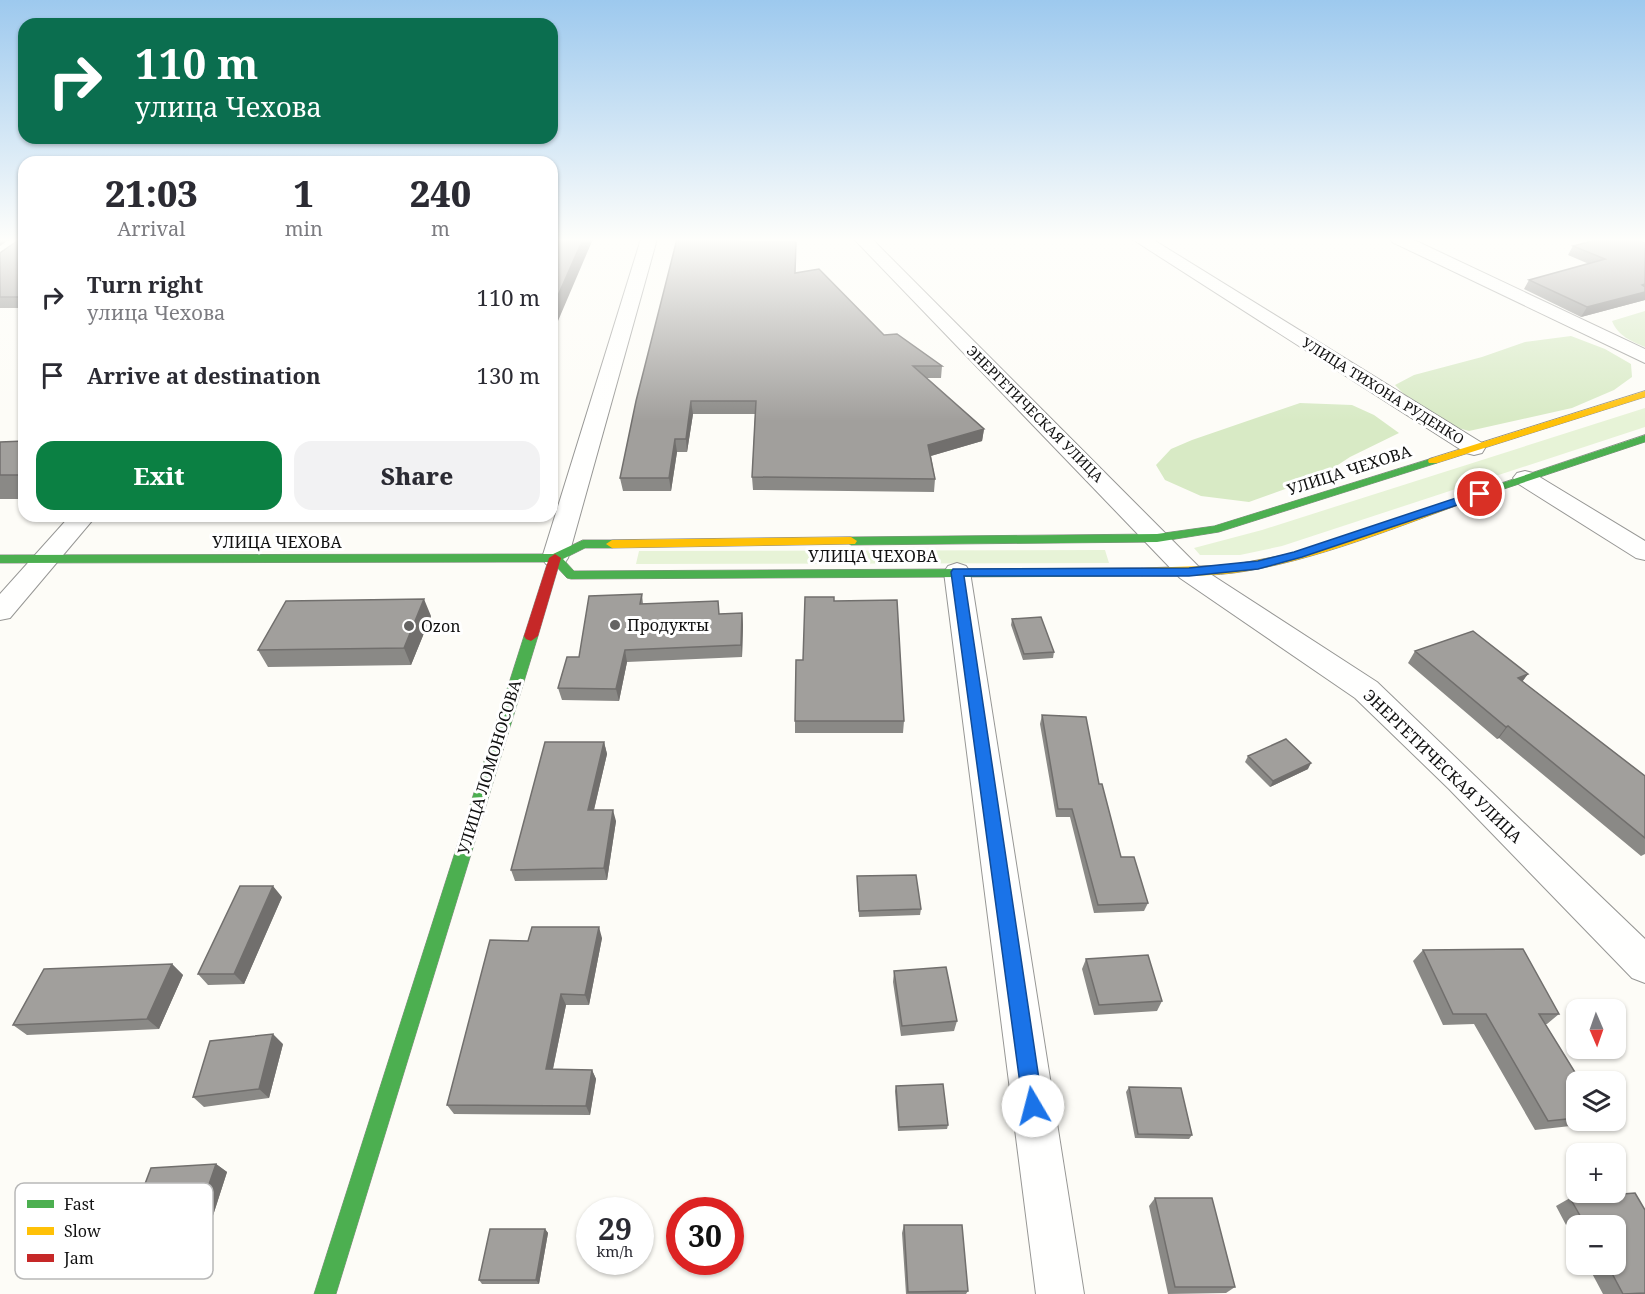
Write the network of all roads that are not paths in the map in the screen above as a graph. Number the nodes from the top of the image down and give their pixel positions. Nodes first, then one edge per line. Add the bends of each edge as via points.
1 (632, 299) edge
2 (922, 299) edge
3 (1237, 299) edge
4 (1524, 299) edge
5 (1645, 357) edge
6 (1645, 394) edge
7 (1645, 438) edge
8 (1474, 448) junction
9 (1525, 478) junction
10 (79, 522) edge
11 (1157, 538) junction
12 (1645, 552) edge
13 (555, 558) junction
14 (0, 559) edge
15 (46, 559) junction
16 (957, 572) junction
17 (1189, 572) junction
18 (0, 611) edge
19 (1645, 965) edge
20 (325, 1294) edge
21 (1060, 1294) edge

1 - 13 street, УЛИЦА ЛОМОНОСОВА
2 - 11 street, ЭНЕРГЕТИЧЕСКАЯ УЛИЦА
3 - 8 street, УЛИЦА ТИХОНА РУДЕНКО
4 - 5 street
6 - 8 main road, УЛИЦА ЧЕХОВА
7 - 9 main road, УЛИЦА ЧЕХОВА
8 - 11 main road, УЛИЦА ЧЕХОВА via 1215,529
9 - 12 street
9 - 17 main road, УЛИЦА ЧЕХОВА via 1298,555 1258,565
10 - 15 street
11 - 13 main road, УЛИЦА ЧЕХОВА via 584,544
11 - 17 street, ЭНЕРГЕТИЧЕСКАЯ УЛИЦА
13 - 15 main road, УЛИЦА ЧЕХОВА
13 - 16 main road, УЛИЦА ЧЕХОВА via 571,574
13 - 20 main road, УЛИЦА ЛОМОНОСОВА
14 - 15 main road, УЛИЦА ЧЕХОВА
15 - 18 street
16 - 17 main road, УЛИЦА ЧЕХОВА
16 - 21 street
17 - 19 street, ЭНЕРГЕТИЧЕСКАЯ УЛИЦА via 1366,690

